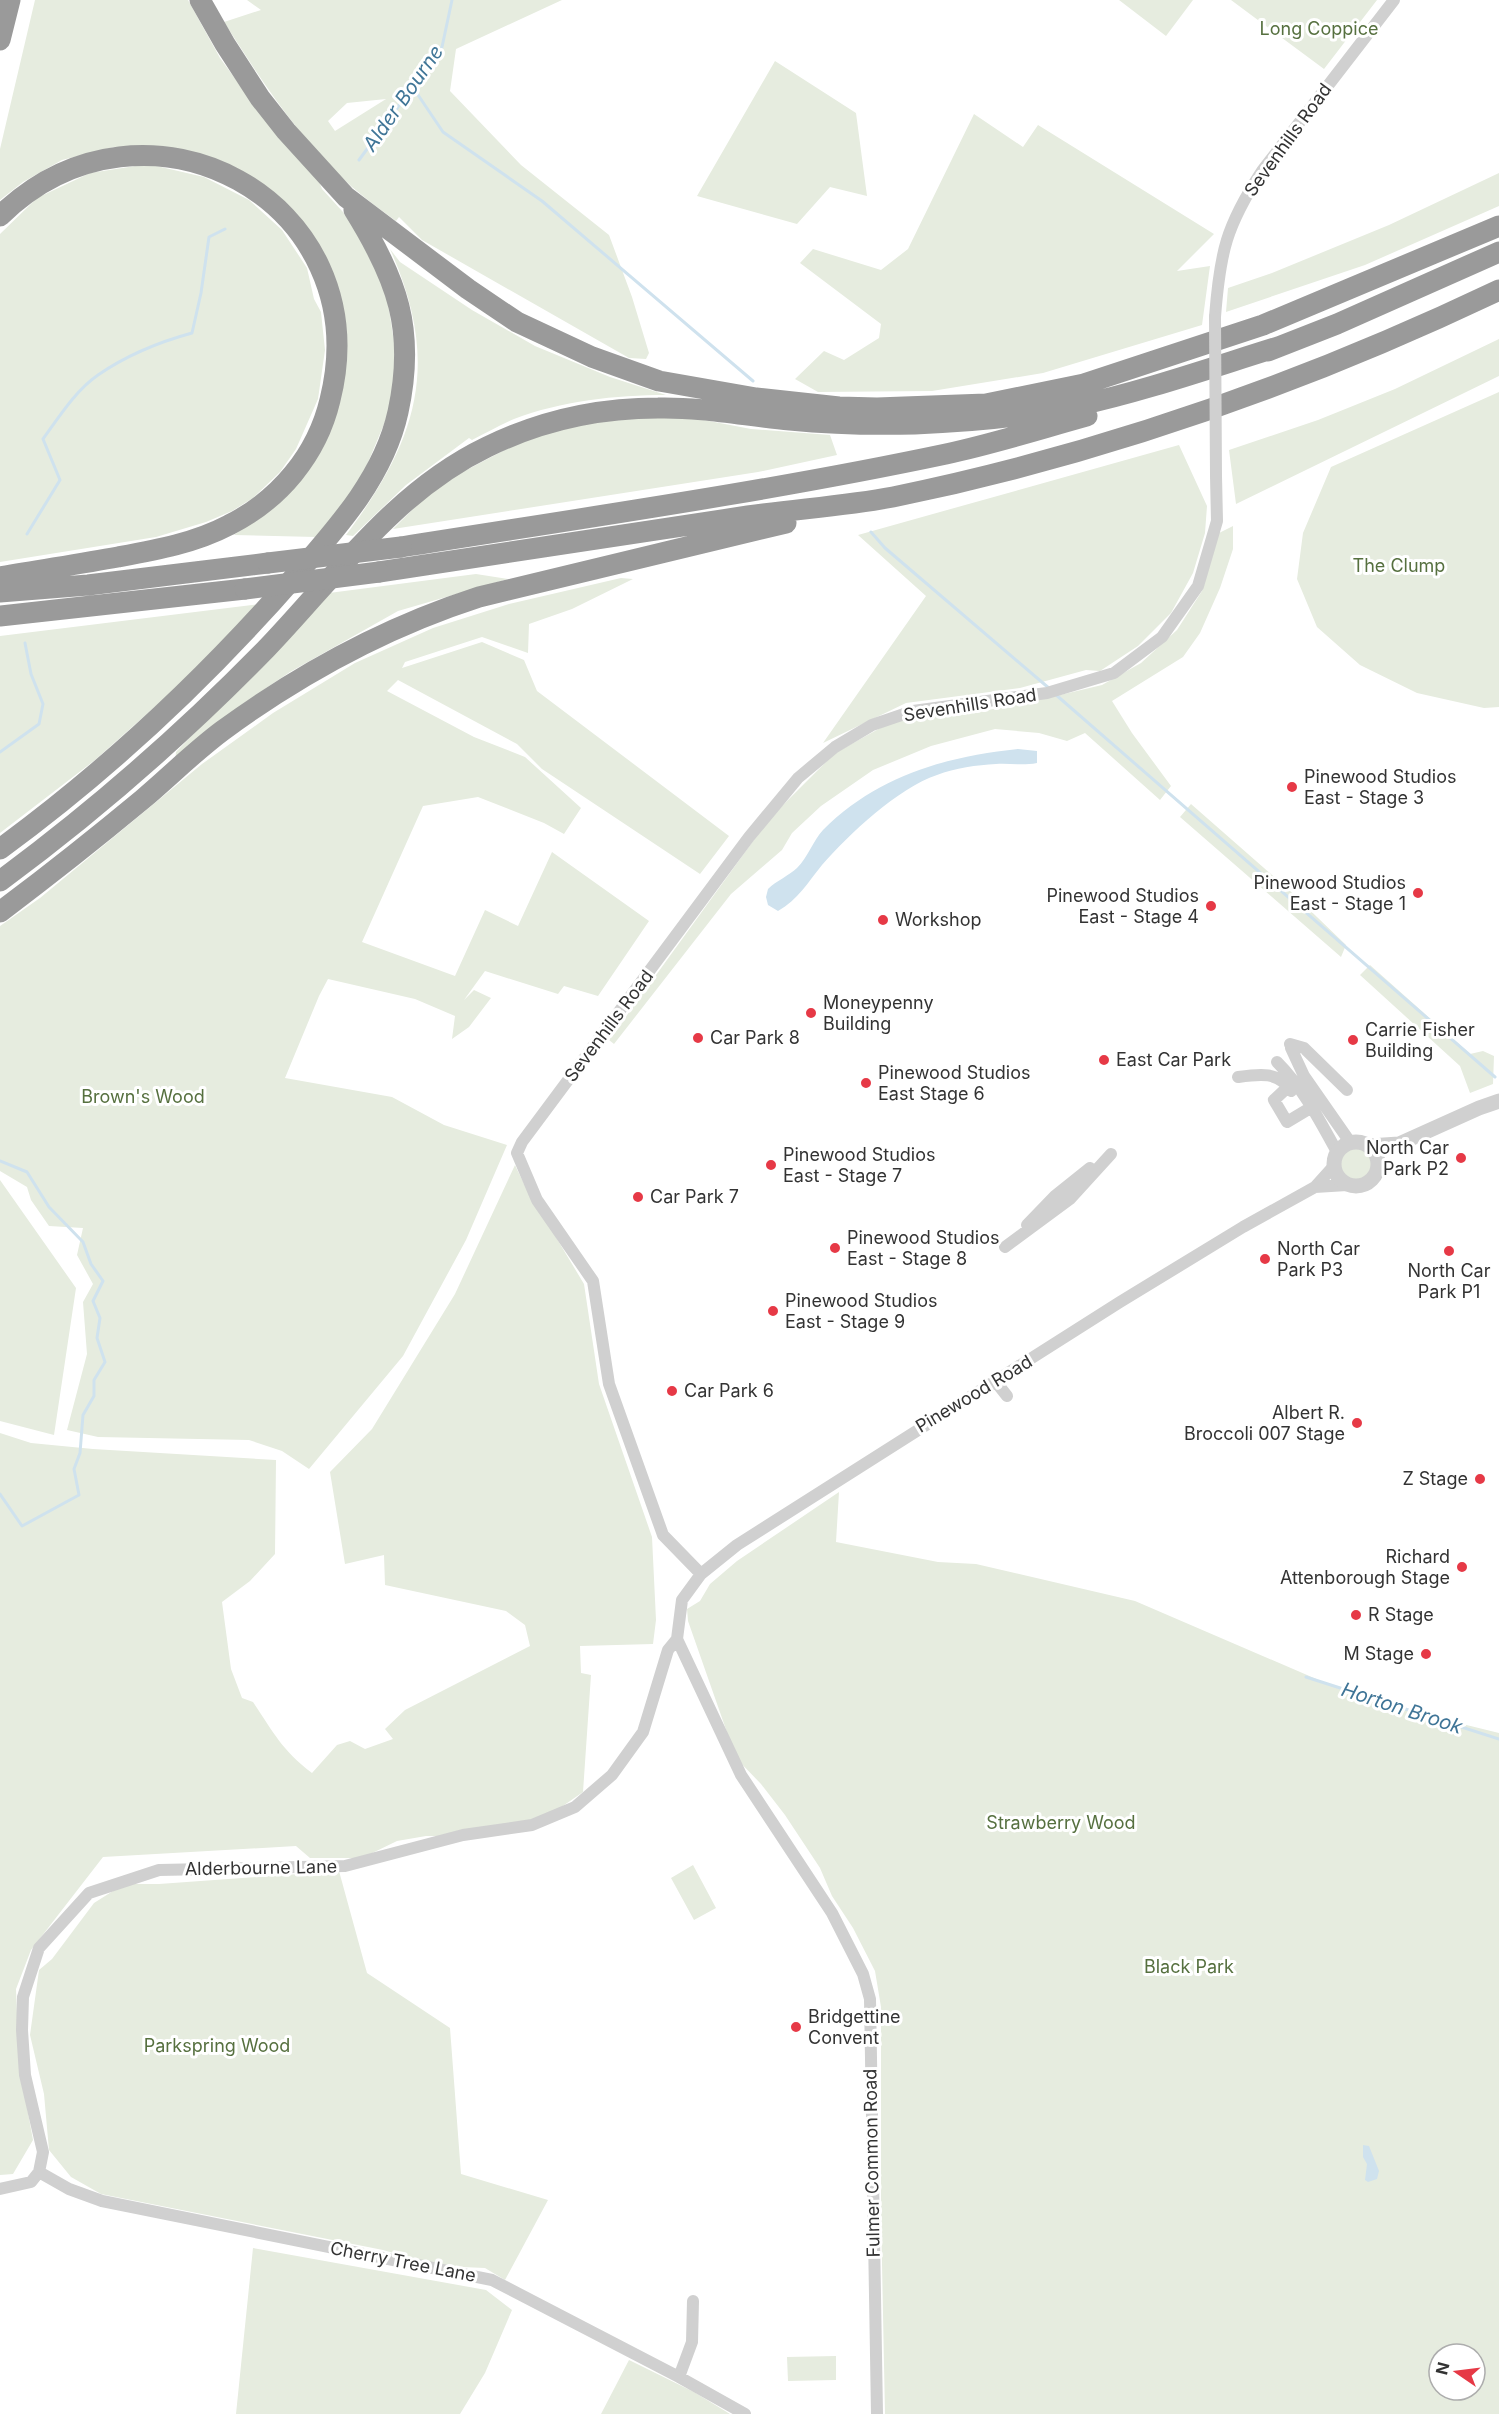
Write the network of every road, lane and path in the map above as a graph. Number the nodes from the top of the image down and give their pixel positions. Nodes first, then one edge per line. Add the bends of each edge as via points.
1 (10, 0) edge
2 (200, 0) edge
3 (1394, 0) edge
4 (0, 40) edge
5 (346, 197) junction
6 (0, 216) edge
7 (1499, 226) edge
8 (1499, 238) edge
9 (1499, 252) edge
10 (1499, 290) edge
11 (1281, 346) junction
12 (1012, 415) junction
13 (856, 504) junction
14 (0, 577) edge
15 (0, 592) edge
16 (0, 616) edge
17 (0, 849) edge
18 (0, 881) edge
19 (0, 912) edge
20 (1278, 1062) dead end
21 (1238, 1077) dead end
22 (1288, 1086) junction
23 (1347, 1090) dead end
24 (1499, 1101) edge
25 (1312, 1113) junction
26 (1350, 1142) junction
27 (1399, 1144) junction
28 (1370, 1146) junction
29 (1111, 1154) joint
30 (1335, 1159) junction
31 (1378, 1167) junction
32 (1347, 1185) junction
33 (1315, 1187) junction
34 (996, 1382) junction
35 (1007, 1396) dead end
36 (701, 1574) junction
37 (677, 1639) junction
38 (39, 2172) junction
39 (0, 2189) edge
40 (693, 2301) dead end
41 (679, 2377) junction
42 (745, 2414) edge
43 (878, 2414) edge

1 - 4 highway
2 - 5 highway via 260,98
3 - 36 street, Sevenhills Road, bridge via 1262,171 1228,232 1215,317 1217,521 1198,586 1162,637 1113,673 1053,692 913,711 872,725 835,747 798,778 749,837 517,1153 537,1200 593,1281 609,1384 663,1535
5 - 7 highway via 468,290 517,322 592,357 659,381 756,398 858,408 986,404 1084,384 1263,325
5 - 17 highway via 390,274 404,332 399,405 377,468 328,538 228,649 128,745
6 - 14 highway via 52,176 105,158 160,156 218,170 265,197 305,242 330,294 338,342 332,395 316,439 288,481 257,509 218,531 180,544
8 - 12 highway via 1282,333 1102,393
9 - 11 highway
10 - 13 highway via 1356,354 1182,421 1050,460
11 - 12 highway via 1076,406
11 - 15 highway, bridge via 1133,404 949,453 701,500 401,547
12 - 18 highway via 870,424 654,408 562,420 486,447 452,466 401,504 211,704 81,819
13 - 16 highway, bridge via 378,572
13 - 19 highway via 479,597 370,639 300,678 221,732
20 - 25 street
21 - 22 street via 1268,1074
22 - 25 street via 1299,1103
22 - 25 street via 1274,1100 1287,1122
23 - 26 street via 1304,1048 1290,1046 1304,1076
24 - 27 street
25 - 30 street
26 - 28 street
26 - 30 street
27 - 28 street
27 - 31 street
28 - 31 street via 1377,1155
29 - 29 street via 1057,1210 1005,1247 1055,1196
30 - 32 street via 1338,1178
30 - 33 street, Pinewood Road
31 - 32 street via 1368,1183
32 - 33 street, Pinewood Road
33 - 34 street, Pinewood Road via 1120,1302
34 - 35 street
34 - 36 street, Pinewood Road via 737,1545
36 - 37 street, Pinewood Road via 682,1600
37 - 38 street, Alderbourne Lane via 668,1650 643,1732 612,1775 574,1807 532,1825 463,1835 345,1866 159,1870 89,1893 39,1948 23,1997 26,2075 43,2152
37 - 43 street, Fulmer Common Road via 741,1774 832,1913 865,1977 870,1999
38 - 39 street via 31,2182
38 - 41 street, Cherry Tree Lane via 102,2201 492,2280
40 - 41 street via 692,2342
41 - 42 street, Cherry Tree Lane

